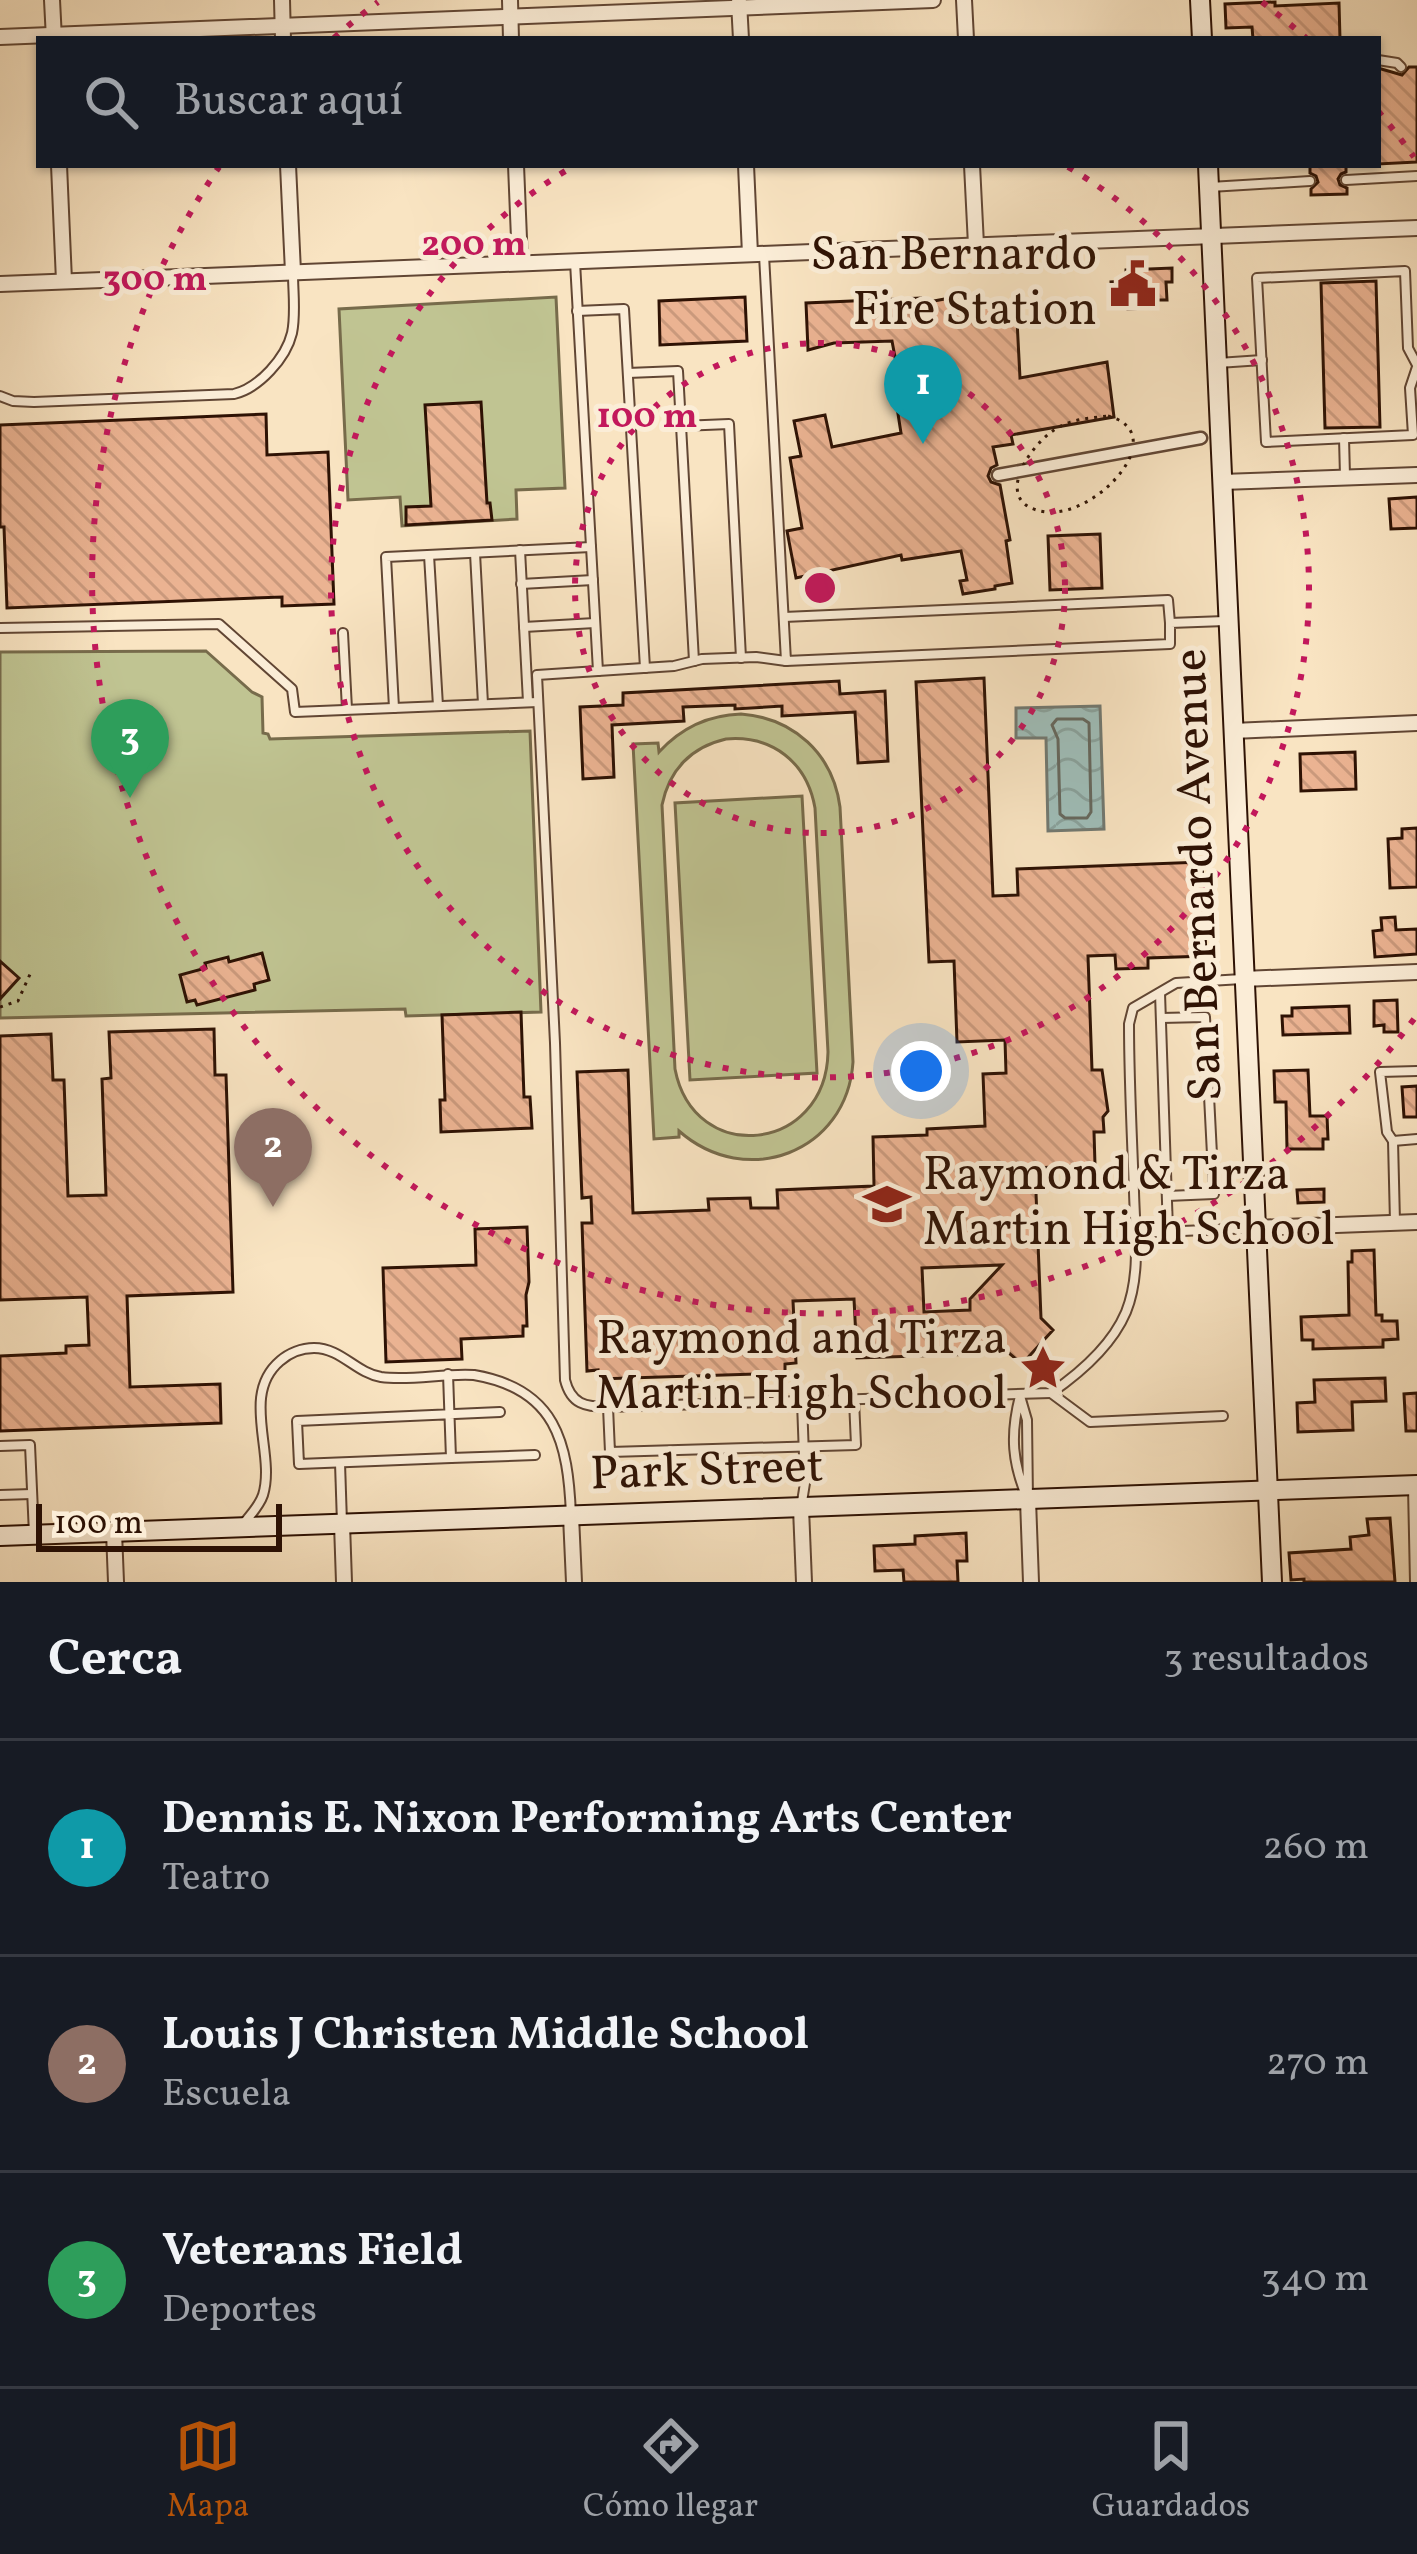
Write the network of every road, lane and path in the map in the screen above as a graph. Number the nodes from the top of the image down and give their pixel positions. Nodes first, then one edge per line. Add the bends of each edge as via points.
1 (52, 0) edge
2 (282, 0) edge
3 (510, 0) edge
4 (933, 0) edge
5 (964, 0) edge
6 (1200, 0) edge
7 (739, 4) edge
8 (510, 17) junction
9 (283, 32) edge
10 (54, 36) edge
11 (100, 36) edge
12 (511, 36) edge
13 (741, 36) edge
14 (966, 36) edge
15 (1202, 36) edge
16 (0, 37) edge
17 (36, 37) edge
18 (1381, 60) edge
19 (1401, 67) dead end
20 (59, 168) edge
21 (288, 168) edge
22 (516, 168) edge
23 (746, 168) edge
24 (972, 168) edge
25 (1208, 168) edge
26 (1417, 176) edge
27 (1346, 180) dead end
28 (1310, 182) dead end
29 (1209, 187) junction
30 (1417, 228) edge
31 (1210, 235) junction
32 (976, 244) junction
33 (757, 254) junction
34 (574, 261) junction
35 (520, 263) junction
36 (293, 272) junction
37 (64, 281) junction
38 (0, 284) edge
39 (578, 311) junction
40 (1262, 360) junction
41 (1216, 363) junction
42 (1417, 366) edge
43 (628, 373) junction
44 (0, 395) edge
45 (681, 426) junction
46 (1201, 438) dead end
47 (1344, 438) junction
48 (998, 475) dead end
49 (1417, 475) edge
50 (1345, 478) junction
51 (1222, 482) junction
52 (591, 547) junction
53 (520, 550) junction
54 (475, 553) junction
55 (429, 555) junction
56 (593, 580) junction
57 (521, 584) junction
58 (784, 617) junction
59 (1228, 621) junction
60 (596, 623) junction
61 (1169, 623) junction
62 (524, 627) junction
63 (0, 628) edge
64 (343, 633) dead end
65 (741, 658) junction
66 (786, 661) junction
67 (694, 662) junction
68 (645, 668) junction
69 (598, 671) junction
70 (533, 702) junction
71 (483, 704) junction
72 (438, 706) junction
73 (394, 707) junction
74 (347, 710) junction
75 (1417, 723) edge
76 (1233, 731) junction
77 (31, 972) dead end
78 (1417, 972) edge
79 (1243, 979) junction
80 (1160, 992) junction
81 (0, 1007) edge
82 (1161, 1018) junction
83 (1417, 1070) edge
84 (1417, 1139) edge
85 (1393, 1141) junction
86 (1167, 1196) junction
87 (1395, 1222) junction
88 (1417, 1222) edge
89 (1255, 1228) junction
90 (1168, 1231) junction
91 (1135, 1233) junction
92 (448, 1374) junction
93 (1051, 1393) junction
94 (1020, 1396) junction
95 (854, 1400) junction
96 (802, 1402) junction
97 (608, 1407) junction
98 (500, 1412) dead end
99 (449, 1414) junction
100 (1223, 1416) dead end
101 (0, 1446) edge
102 (804, 1446) junction
103 (535, 1455) dead end
104 (451, 1458) junction
105 (340, 1463) junction
106 (1415, 1485) edge
107 (1268, 1492) junction
108 (32, 1494) junction
109 (0, 1495) edge
110 (1028, 1500) junction
111 (801, 1508) junction
112 (571, 1516) junction
113 (342, 1524) junction
114 (240, 1528) junction
115 (114, 1532) junction
116 (34, 1535) junction
117 (0, 1536) edge
118 (1416, 1542) edge
119 (1416, 1556) edge
120 (116, 1582) edge
121 (344, 1582) edge
122 (574, 1582) edge
123 (804, 1582) edge
124 (1031, 1582) edge
125 (1271, 1582) edge
126 (1414, 1582) edge

1 - 10 street
2 - 9 street
3 - 8 street
4 - 7 street
5 - 14 street
6 - 15 main road
7 - 8 street
7 - 13 street
8 - 9 street
8 - 12 street
9 - 11 street
16 - 17 street
18 - 19 lane
20 - 37 street
21 - 36 street
22 - 35 street
23 - 33 street
24 - 32 street
25 - 29 main road, San Bernardo Avenue
26 - 27 lane
28 - 29 lane
29 - 31 main road, San Bernardo Avenue
30 - 31 street
31 - 32 street
31 - 41 main road, San Bernardo Avenue
32 - 33 street
33 - 34 street
33 - 58 lane
34 - 35 street
34 - 39 lane
35 - 36 street
36 - 37 street
36 - 44 lane via 291,335 249,389 34,402
37 - 38 street
39 - 43 lane via 624,309
39 - 52 lane
40 - 41 lane
40 - 42 lane via 1257,278 1405,271 1408,348
40 - 47 lane via 1266,442
41 - 51 main road, San Bernardo Avenue
42 - 47 lane via 1413,435
43 - 45 lane via 678,370
43 - 68 lane
45 - 65 lane via 729,424
45 - 67 lane
46 - 48 street
47 - 50 lane
49 - 50 street
50 - 51 street
51 - 59 main road, San Bernardo Avenue
52 - 53 lane
52 - 56 lane
53 - 54 lane
53 - 57 lane
54 - 55 lane
54 - 71 lane
55 - 72 lane
55 - 73 lane via 386,557
56 - 57 lane
56 - 60 lane
57 - 62 lane
58 - 61 lane via 1168,600
58 - 66 lane
59 - 61 lane
59 - 76 main road, San Bernardo Avenue
60 - 62 lane
60 - 69 lane
61 - 66 lane via 1170,644
62 - 70 lane
63 - 74 lane via 219,624 292,689 295,712
64 - 74 lane
65 - 66 lane
65 - 67 lane
67 - 68 lane
68 - 69 lane
69 - 70 lane via 537,675
70 - 71 lane
70 - 97 lane via 565,1380 576,1402
71 - 72 lane
72 - 73 lane
73 - 74 lane
75 - 76 street
76 - 79 main road, San Bernardo Avenue
77 - 81 path via 18,1001
78 - 79 street
79 - 80 lane via 1187,980
79 - 89 main road, San Bernardo Avenue
80 - 82 lane
80 - 91 lane via 1133,1008 1129,1024
82 - 86 lane
82 - 86 lane via 1205,1017 1214,1195
83 - 85 lane via 1380,1072
84 - 85 lane
85 - 87 lane
86 - 90 lane
87 - 88 street
87 - 89 street
89 - 90 lane
89 - 107 main road, San Bernardo Avenue
90 - 91 lane
91 - 93 lane via 1133,1289 1120,1325
92 - 99 lane
92 - 112 lane via 489,1377 542,1409 567,1455
92 - 114 lane via 376,1376 318,1348 280,1361 262,1391 263,1496
93 - 94 lane
93 - 100 lane via 1090,1422
94 - 95 lane
94 - 110 lane
95 - 96 lane
95 - 102 lane via 856,1445
96 - 97 lane
96 - 102 lane
97 - 102 lane via 610,1452
98 - 99 lane
99 - 104 lane
99 - 105 lane via 297,1421 299,1464
101 - 108 lane via 30,1444
102 - 111 lane
103 - 104 lane
104 - 105 lane
105 - 113 lane
106 - 107 main road, Park Street
106 - 118 lane
107 - 110 main road, Park Street
107 - 125 main road, San Bernardo Avenue
108 - 109 lane
108 - 116 lane
110 - 111 main road, Park Street
110 - 124 street
111 - 112 main road, Park Street
111 - 123 street
112 - 113 main road, Park Street
112 - 122 street
113 - 114 main road, Park Street
113 - 121 street
114 - 115 main road, Park Street
115 - 116 main road, Park Street
115 - 120 street
116 - 117 main road, Park Street
118 - 119 lane
119 - 126 lane

